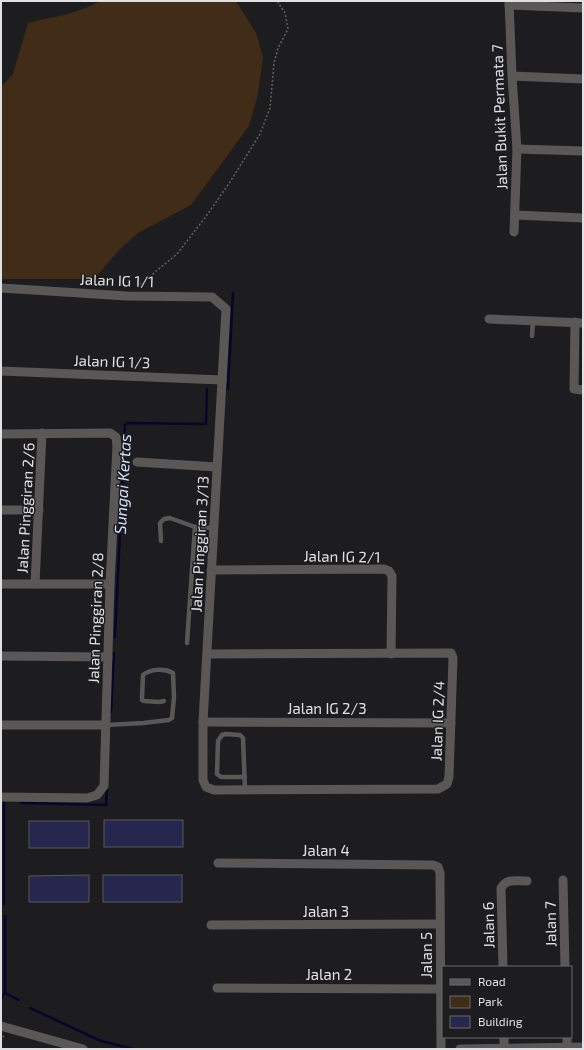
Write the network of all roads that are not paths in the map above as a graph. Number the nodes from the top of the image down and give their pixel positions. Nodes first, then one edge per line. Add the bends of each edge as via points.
1 (509, 3) edge
2 (583, 8) edge
3 (512, 76) junction
4 (583, 79) edge
5 (517, 149) junction
6 (583, 151) edge
7 (515, 215) junction
8 (583, 218) edge
9 (514, 232) dead end
10 (1, 288) edge
11 (226, 309) joint
12 (489, 319) dead end
13 (532, 321) junction
14 (579, 323) edge
15 (532, 336) dead end
16 (1, 371) edge
17 (222, 380) junction
18 (579, 390) edge
19 (42, 433) junction
20 (1, 434) edge
21 (137, 462) dead end
22 (217, 467) junction
23 (1, 510) edge
24 (38, 510) junction
25 (195, 527) junction
26 (214, 528) junction
27 (161, 541) dead end
28 (211, 570) junction
29 (1, 584) edge
30 (35, 584) junction
31 (110, 584) junction
32 (188, 643) dead end
33 (207, 654) junction
34 (391, 654) junction
35 (1, 656) edge
36 (108, 657) junction
37 (164, 701) dead end
38 (203, 722) junction
39 (451, 722) junction
40 (1, 725) edge
41 (106, 725) junction
42 (245, 777) junction
43 (203, 780) joint
44 (245, 790) junction
45 (1, 797) edge
46 (218, 863) dead end
47 (433, 865) joint
48 (563, 880) dead end
49 (527, 881) dead end
50 (440, 924) junction
51 (211, 925) dead end
52 (503, 966) edge
53 (565, 966) edge
54 (217, 988) dead end
55 (440, 989) junction
56 (1, 1026) edge
57 (504, 1038) edge
58 (567, 1038) edge
59 (583, 1047) edge
60 (504, 1048) junction
61 (567, 1048) junction
62 (82, 1049) edge
63 (441, 1049) edge
64 (460, 1049) edge

1 - 2 street
1 - 3 street, Jalan Bukit Permata 7
3 - 4 street
3 - 5 street, Jalan Bukit Permata 7
5 - 6 street
5 - 7 street, Jalan Bukit Permata 7
7 - 8 street
7 - 9 street, Jalan Bukit Permata 7
10 - 11 street, Jalan IG 1/1 via 126,296 212,297
11 - 17 street, Jalan Pinggiran 3/13
12 - 13 street
13 - 14 street
13 - 15 lane
14 - 18 street
16 - 17 street, Jalan IG 1/3
17 - 22 street, Jalan Pinggiran 3/13
19 - 20 street
19 - 24 street, Jalan Pinggiran 2/6
19 - 31 street, Jalan Pinggiran 2/8 via 110,433 116,438
21 - 22 street
22 - 26 street, Jalan Pinggiran 3/13
23 - 24 street
24 - 30 street, Jalan Pinggiran 2/6
25 - 26 lane
25 - 27 lane via 170,518 164,520 160,523
25 - 32 lane
26 - 28 street, Jalan Pinggiran 3/13
28 - 33 street, Jalan Pinggiran 3/13
28 - 34 street, Jalan IG 2/1 via 389,571 392,576
29 - 30 street
30 - 31 street
31 - 36 street, Jalan Pinggiran 2/8
33 - 34 street, Jalan IG 2/4
33 - 38 street, Jalan Pinggiran 3/13
34 - 39 street, Jalan IG 2/4 via 451,653
35 - 36 street
36 - 41 street, Jalan Pinggiran 2/8
37 - 41 lane via 142,700 145,673 157,670 173,673 172,718
38 - 39 street, Jalan IG 2/3
38 - 43 street, Jalan Pinggiran 3/13
39 - 44 street, Jalan IG 2/4 via 449,777 447,784 438,789
40 - 41 street
41 - 45 street, Jalan Pinggiran 2/8 via 104,786 97,795 88,798
42 - 42 lane via 243,738 240,735 222,735 218,741 217,774 222,777
42 - 44 lane
43 - 44 street, Jalan IG 2/4 via 206,787 214,790
46 - 47 street, Jalan 4
47 - 50 street, Jalan 5 via 438,867 440,873
48 - 53 street, Jalan 7
49 - 52 street, Jalan 6 via 508,881 501,888
50 - 51 street, Jalan 3
50 - 55 street, Jalan 5
54 - 55 street, Jalan 2
55 - 63 street, Jalan 5
56 - 62 street
57 - 60 street
58 - 61 street
59 - 61 street
60 - 61 street
60 - 64 street

